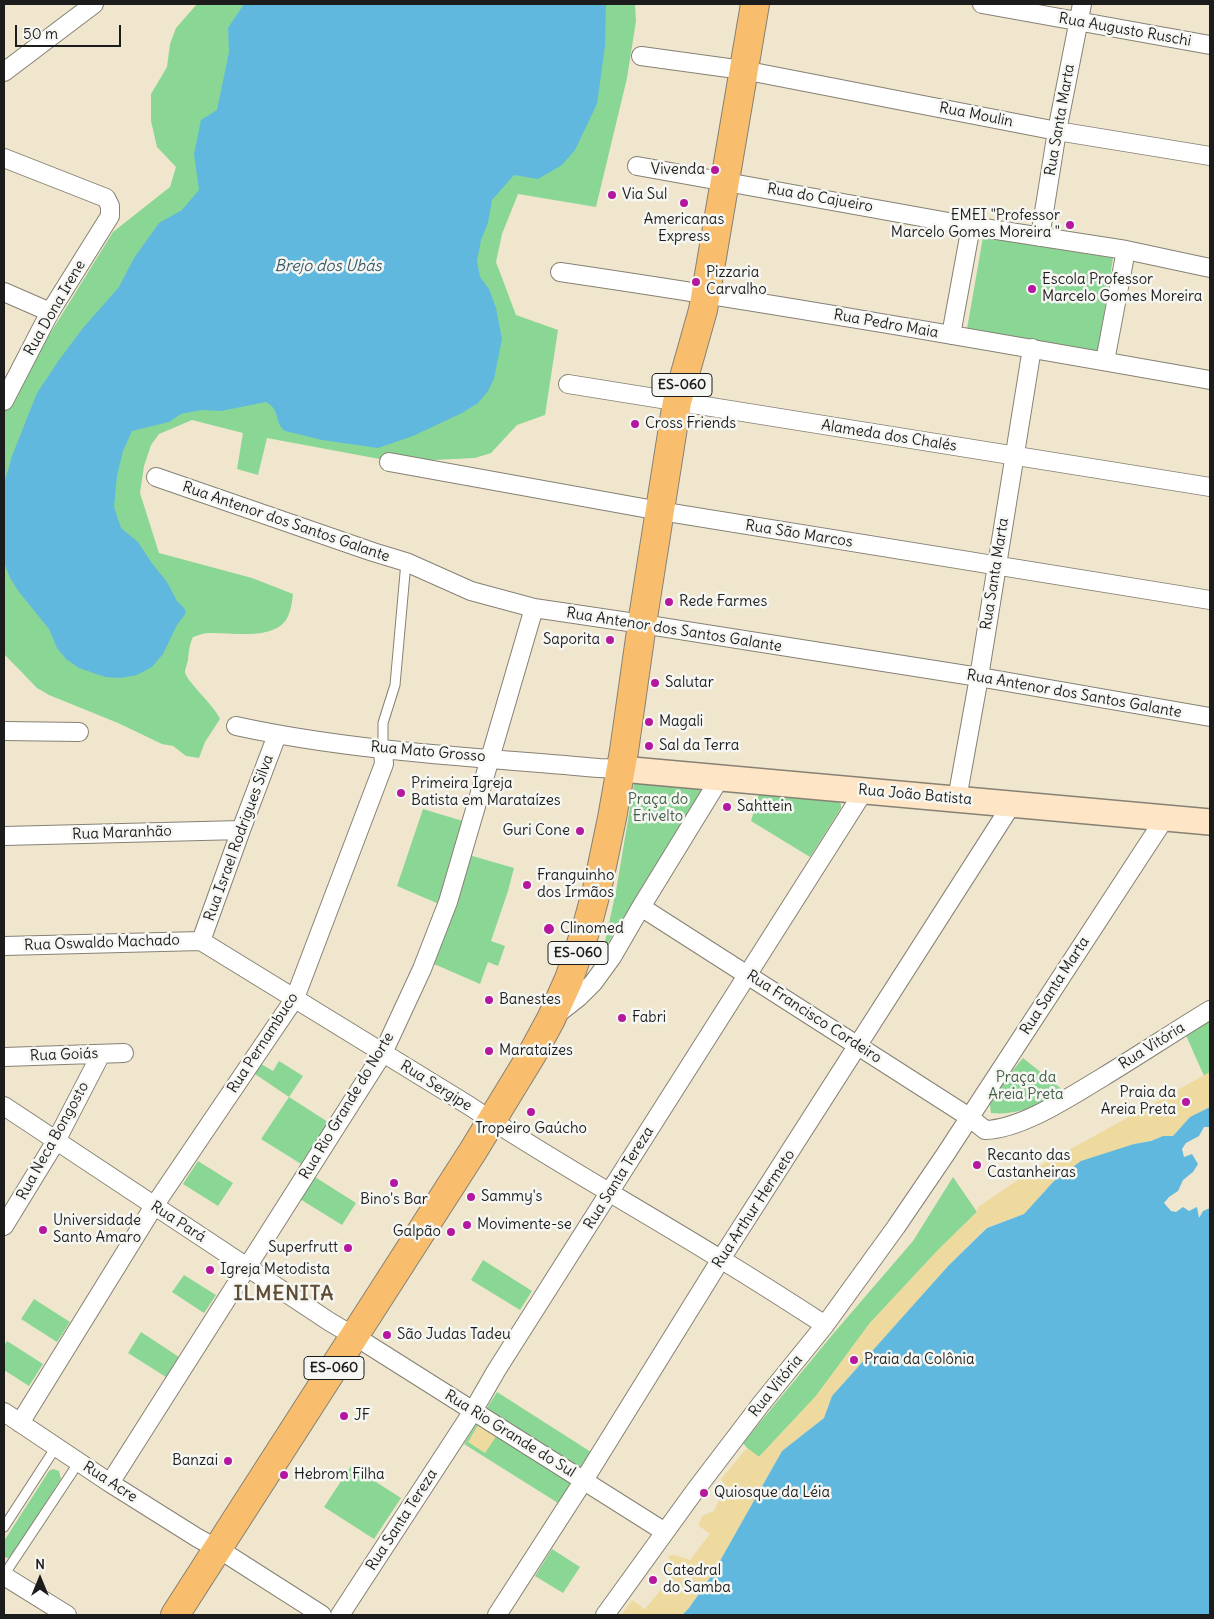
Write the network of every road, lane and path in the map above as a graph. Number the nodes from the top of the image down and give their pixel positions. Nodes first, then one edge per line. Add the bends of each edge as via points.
1 (94, 4) edge
2 (754, 4) edge
3 (982, 4) edge
4 (1082, 4) edge
5 (1078, 22) junction
6 (1210, 45) edge
7 (641, 56) dead end
8 (744, 70) junction
9 (4, 72) edge
10 (1058, 131) junction
11 (1210, 156) edge
12 (4, 158) edge
13 (637, 166) dead end
14 (725, 181) junction
15 (971, 226) junction
16 (1040, 237) junction
17 (1126, 250) junction
18 (1210, 268) edge
19 (560, 272) dead end
20 (4, 292) edge
21 (706, 293) junction
22 (50, 312) junction
23 (952, 335) junction
24 (1032, 348) junction
25 (1105, 361) junction
26 (1210, 380) edge
27 (568, 384) dead end
28 (4, 401) edge
29 (677, 402) junction
30 (1014, 456) junction
31 (389, 462) dead end
32 (156, 477) dead end
33 (1210, 487) edge
34 (660, 511) junction
35 (406, 562) junction
36 (996, 566) junction
37 (1210, 600) edge
38 (534, 608) junction
39 (642, 624) junction
40 (979, 677) junction
41 (1210, 717) edge
42 (236, 726) dead end
43 (4, 731) edge
44 (79, 732) dead end
45 (277, 735) junction
46 (383, 750) junction
47 (490, 758) junction
48 (621, 769) junction
49 (720, 778) junction
50 (864, 791) junction
51 (957, 799) junction
52 (1012, 804) junction
53 (1165, 818) junction
54 (1210, 822) edge
55 (241, 830) junction
56 (4, 836) edge
57 (641, 906) junction
58 (201, 940) junction
59 (4, 946) edge
60 (749, 975) junction
61 (295, 998) junction
62 (1210, 1010) edge
63 (552, 1019) junction
64 (859, 1045) junction
65 (124, 1053) dead end
66 (383, 1053) junction
67 (101, 1054) junction
68 (4, 1057) edge
69 (4, 1106) edge
70 (970, 1117) junction
71 (492, 1121) junction
72 (985, 1130) joint
73 (56, 1141) junction
74 (945, 1155) joint
75 (610, 1194) junction
76 (154, 1206) junction
77 (4, 1226) edge
78 (721, 1259) junction
79 (247, 1267) junction
80 (825, 1325) junction
81 (354, 1336) junction
82 (473, 1410) junction
83 (4, 1412) edge
84 (20, 1423) junction
85 (56, 1447) junction
86 (79, 1462) junction
87 (584, 1480) junction
88 (110, 1483) junction
89 (4, 1527) edge
90 (665, 1532) junction
91 (218, 1548) junction
92 (4, 1576) edge
93 (67, 1615) edge
94 (175, 1615) edge
95 (322, 1615) edge
96 (340, 1615) edge
97 (497, 1615) edge
98 (605, 1615) edge

1 - 9 street
2 - 8 main road, ES-060
3 - 5 street, Rua Augusto Ruschi
4 - 5 street, Rua Santa Marta
5 - 6 street, Rua Augusto Ruschi
5 - 10 street, Rua Santa Marta
7 - 8 street
8 - 10 street, Rua Moulin
8 - 14 main road, ES-060
10 - 11 street, Rua Moulin
10 - 16 street, Rua Santa Marta
12 - 22 street, Rua Dona Irene via 106,198 110,206 110,216
13 - 14 street, Rua do Cajueiro
14 - 15 street, Rua do Cajueiro
14 - 21 main road, ES-060
15 - 16 street, Rua do Cajueiro
15 - 23 street
16 - 17 street, Rua do Cajueiro
17 - 18 street, Rua do Cajueiro
17 - 25 street
19 - 21 street, Rua Pedro Maia
20 - 22 street
21 - 23 street, Rua Pedro Maia
21 - 29 main road, ES-060
22 - 28 street, Rua Dona Irene
23 - 24 street, Rua Pedro Maia
24 - 25 street, Rua Pedro Maia
24 - 30 street, Rua Santa Marta
25 - 26 street, Rua Pedro Maia
27 - 29 street, Alameda dos Chalés
29 - 30 street, Alameda dos Chalés
29 - 34 main road, ES-060
30 - 33 street, Alameda dos Chalés
30 - 36 street, Rua Santa Marta
31 - 34 street, Rua São Marcos
32 - 35 street, Rua Antenor dos Santos Galante
34 - 36 street, Rua São Marcos
34 - 39 main road, ES-060
35 - 38 street, Rua Antenor dos Santos Galante via 471,591
35 - 46 lane, Rua Pernambuco via 395,684 383,723
36 - 37 street, Rua São Marcos
36 - 40 street, Rua Santa Marta
38 - 39 street, Rua Antenor dos Santos Galante
38 - 47 street, Rua Rio Grande do Norte
39 - 40 street, Rua Antenor dos Santos Galante
39 - 48 main road, ES-060
40 - 41 street, Rua Antenor dos Santos Galante
40 - 51 street, Rua Santa Marta
42 - 45 street, Rua Mato Grosso
43 - 44 street
45 - 46 street, Rua Mato Grosso
45 - 55 street, Rua Israel Rodrigues Silva
46 - 47 street, Rua Mato Grosso
46 - 61 street, Rua Pernambuco via 384,764
47 - 48 street, Rua Mato Grosso
47 - 66 street, Rua Rio Grande do Norte via 448,902 422,969
48 - 49 street, Rua João Batista
48 - 63 main road, ES-060 via 587,926
49 - 50 street, Rua João Batista
49 - 57 street
50 - 51 street, Rua João Batista
50 - 60 street, Rua Santa Tereza
51 - 52 street, Rua João Batista
52 - 53 street, Rua João Batista
52 - 64 street, Rua Arthur Hermeto
53 - 54 street, Rua João Batista
53 - 70 street, Rua Santa Marta
55 - 56 street, Rua Maranhão
55 - 58 street, Rua Israel Rodrigues Silva
57 - 60 street, Rua Francisco Cordeiro
57 - 63 street via 599,976
58 - 59 street, Rua Oswaldo Machado
58 - 61 street, Rua Sergipe
60 - 64 street, Rua Francisco Cordeiro
60 - 75 street, Rua Santa Tereza
61 - 66 street, Rua Sergipe
61 - 76 street, Rua Pernambuco
62 - 72 street, Rua Vitória via 1050,1107 998,1130
63 - 71 main road, ES-060
64 - 70 street, Rua Francisco Cordeiro
64 - 78 street, Rua Arthur Hermeto
65 - 67 street, Rua Goiás
66 - 71 street, Rua Sergipe
66 - 79 street, Rua Rio Grande do Norte
67 - 68 street, Rua Goiás
67 - 73 street, Rua Neca Bongosto
69 - 73 street, Rua Pará
70 - 72 street, Rua Francisco Cordeiro
70 - 74 street, Rua Santa Marta
71 - 75 street, Rua Sergipe
71 - 81 main road, ES-060
73 - 76 street, Rua Pará
73 - 77 street, Rua Neca Bongosto
74 - 80 street, Rua Vitória
75 - 78 street, Rua Sergipe
75 - 82 street, Rua Santa Tereza
76 - 79 street, Rua Pará
76 - 84 street, Rua Pernambuco
78 - 80 street, Rua Sergipe
78 - 87 street, Rua Arthur Hermeto
79 - 81 street, Rua Pará
79 - 88 street, Rua Rio Grande do Norte
80 - 90 street, Rua Vitória
81 - 82 street, Rua Rio Grande do Sul
81 - 91 main road, ES-060
82 - 87 street, Rua Rio Grande do Sul
82 - 96 street, Rua Santa Tereza
83 - 84 street, Rua Acre
84 - 85 street, Rua Acre
85 - 86 street, Rua Acre
85 - 89 lane
86 - 88 street, Rua Acre
86 - 92 lane
87 - 90 street, Rua Rio Grande do Sul
87 - 97 street, Rua Arthur Hermeto
88 - 91 street, Rua Acre
90 - 98 street, Rua Vitória
91 - 94 main road, ES-060
91 - 95 street, Rua Acre
92 - 93 street

